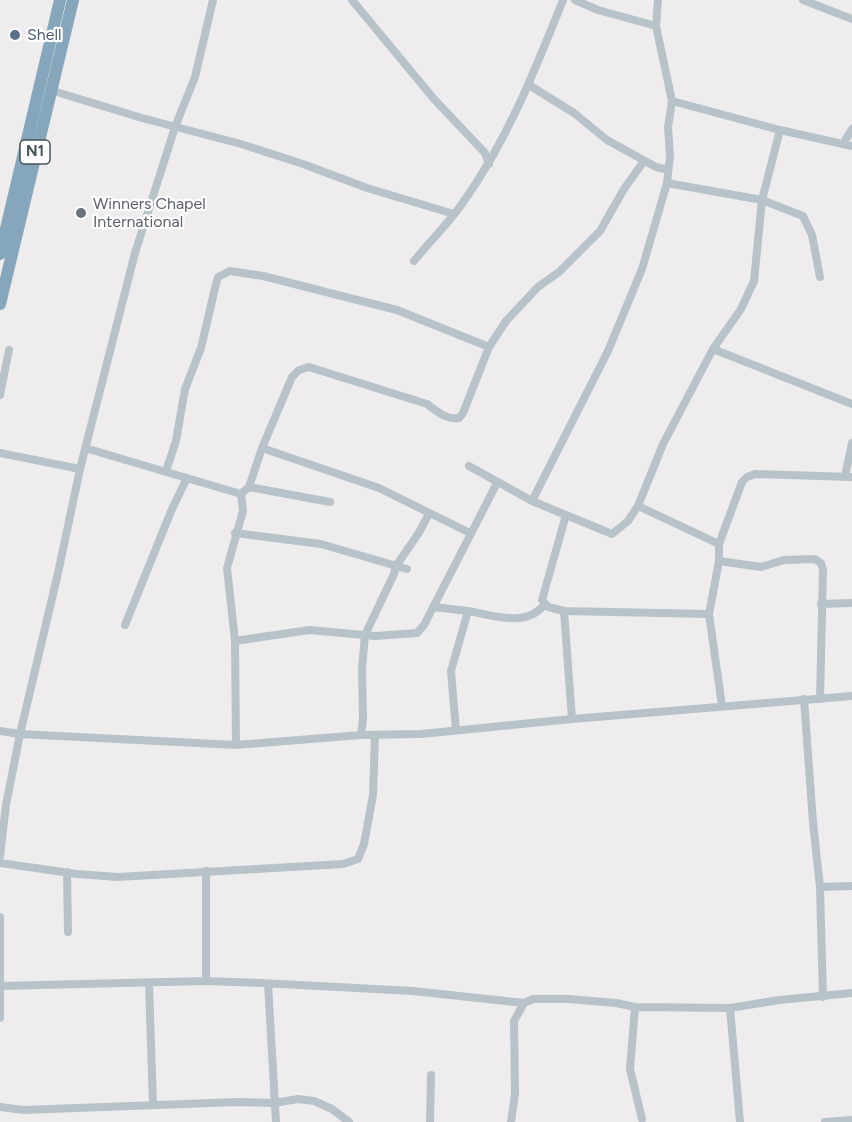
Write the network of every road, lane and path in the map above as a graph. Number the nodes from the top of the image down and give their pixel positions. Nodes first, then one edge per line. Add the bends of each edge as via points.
1 (60, 0) edge
2 (73, 0) edge
3 (213, 0) edge
4 (352, 0) edge
5 (563, 0) edge
6 (575, 0) edge
7 (658, 0) edge
8 (803, 0) edge
9 (852, 19) edge
10 (656, 26) junction
11 (529, 85) junction
12 (50, 90) junction
13 (672, 101) junction
14 (175, 127) junction
15 (852, 129) edge
16 (780, 130) junction
17 (848, 145) edge
18 (644, 161) junction
19 (489, 164) junction
20 (668, 170) junction
21 (667, 183) junction
22 (762, 200) junction
23 (454, 214) junction
24 (0, 254) edge
25 (414, 261) dead end
26 (820, 278) dead end
27 (0, 304) edge
28 (489, 347) junction
29 (714, 349) junction
30 (9, 350) dead end
31 (0, 394) edge
32 (852, 404) edge
33 (852, 443) edge
34 (85, 448) junction
35 (262, 448) junction
36 (0, 453) edge
37 (469, 466) dead end
38 (80, 469) junction
39 (166, 471) junction
40 (848, 476) edge
41 (188, 478) junction
42 (497, 483) junction
43 (249, 487) junction
44 (241, 494) junction
45 (532, 501) junction
46 (330, 502) dead end
47 (638, 506) junction
48 (429, 514) junction
49 (566, 515) junction
50 (236, 533) junction
51 (470, 533) junction
52 (720, 544) junction
53 (719, 561) junction
54 (396, 567) junction
55 (407, 569) dead end
56 (852, 603) edge
57 (821, 604) junction
58 (544, 605) junction
59 (433, 607) junction
60 (468, 611) junction
61 (564, 611) junction
62 (709, 614) junction
63 (125, 625) dead end
64 (365, 635) junction
65 (235, 641) junction
66 (852, 696) edge
67 (804, 699) junction
68 (820, 699) junction
69 (722, 706) junction
70 (572, 719) junction
71 (0, 730) edge
72 (456, 730) junction
73 (20, 734) junction
74 (361, 735) junction
75 (375, 735) junction
76 (236, 745) junction
77 (0, 856) edge
78 (0, 863) edge
79 (206, 871) junction
80 (67, 872) junction
81 (852, 886) edge
82 (820, 887) junction
83 (0, 918) edge
84 (68, 932) dead end
85 (206, 981) junction
86 (149, 983) junction
87 (268, 984) junction
88 (0, 986) edge
89 (852, 993) edge
90 (823, 997) junction
91 (525, 1003) junction
92 (0, 1007) edge
93 (635, 1007) junction
94 (730, 1008) junction
95 (0, 1018) edge
96 (431, 1075) dead end
97 (274, 1103) junction
98 (153, 1105) junction
99 (0, 1107) edge
100 (642, 1119) dead end
101 (852, 1120) edge
102 (276, 1122) edge
103 (349, 1122) edge
104 (430, 1122) edge
105 (512, 1122) edge
106 (740, 1122) edge
107 (825, 1122) edge

1 - 24 highway, N1
2 - 12 highway, N1
3 - 14 street via 195,77
4 - 19 street via 434,99 485,153
5 - 11 street
6 - 10 street
7 - 10 street
8 - 9 street
10 - 13 street
11 - 18 street
11 - 19 street
12 - 14 street
12 - 27 highway, N1
13 - 16 street
13 - 20 street
14 - 23 street
14 - 34 street via 135,253
15 - 17 street
16 - 17 street
16 - 22 street
18 - 20 street
18 - 28 street via 600,231 524,302
19 - 23 street
20 - 21 street
21 - 22 street
21 - 45 street via 642,269 612,341
22 - 26 street via 803,216 812,235
22 - 29 street via 754,281
23 - 25 street
28 - 35 street via 463,413 454,419 427,404 309,367 299,370 292,377
28 - 39 street via 397,310 263,276 237,271 223,273 218,277 201,348 185,389
29 - 32 street
29 - 47 street via 663,444
30 - 31 street
33 - 40 street
34 - 38 street
34 - 39 street
35 - 43 street
35 - 48 street via 379,488
36 - 38 street
37 - 42 street
38 - 73 street
39 - 41 street
40 - 52 street via 747,477
41 - 44 street
41 - 63 street
42 - 45 street
42 - 51 street
43 - 44 street
43 - 46 street
44 - 50 street via 243,511
45 - 49 street
47 - 49 street via 612,534
47 - 52 street
48 - 51 street
48 - 54 street
49 - 58 street via 542,600
50 - 54 street via 321,544
50 - 65 street via 227,568
51 - 59 street
52 - 53 street
53 - 57 street via 761,567 784,560 815,559 823,570
53 - 62 street
54 - 55 street
54 - 64 street
56 - 57 street
57 - 68 street
58 - 60 street via 533,616 522,619
58 - 61 street
59 - 60 street
59 - 64 street via 417,633
60 - 72 street via 450,671
61 - 62 street
61 - 70 street
62 - 69 street
64 - 65 street via 309,630
64 - 74 street
65 - 76 street
66 - 68 street
67 - 68 street
67 - 69 street
67 - 82 street
69 - 70 street
70 - 72 street
71 - 73 street
72 - 75 street
73 - 76 street
73 - 77 street
74 - 75 street
74 - 76 street
75 - 79 street via 373,795 358,860
78 - 80 street
79 - 80 street via 118,876
79 - 85 street
80 - 84 street
81 - 82 street
82 - 90 street
83 - 88 street
85 - 86 street
85 - 87 street
86 - 88 street
86 - 98 street
87 - 91 street via 412,991
87 - 97 street
88 - 92 street
89 - 90 street
90 - 94 street
91 - 93 street via 533,999 569,999
91 - 105 street via 514,1021
92 - 95 street
93 - 94 street
93 - 100 street via 630,1069
94 - 106 street
96 - 104 street
97 - 98 street
97 - 102 street
97 - 103 street via 314,1101
98 - 99 street via 24,1110
101 - 107 street

